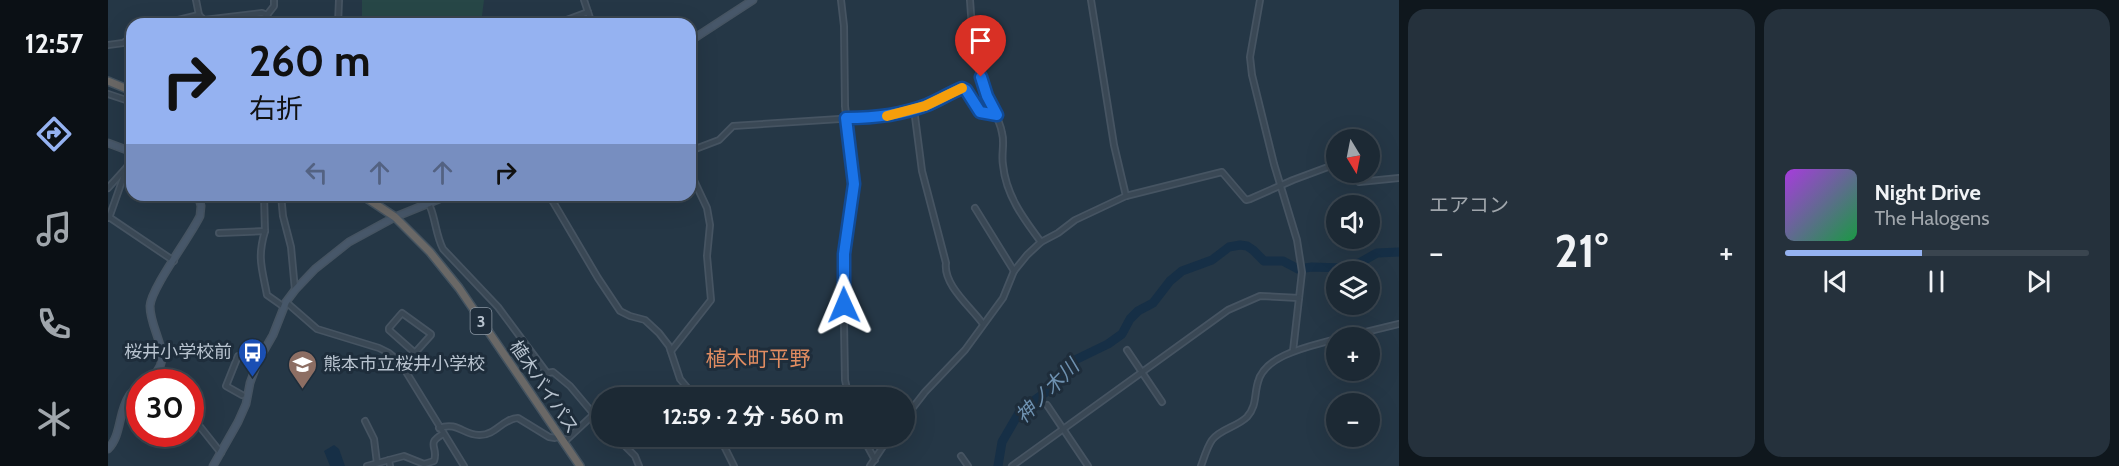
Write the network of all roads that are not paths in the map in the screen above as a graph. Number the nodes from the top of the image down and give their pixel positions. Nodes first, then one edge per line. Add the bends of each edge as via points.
1 (196, 0) edge
2 (274, 0) edge
3 (339, 0) edge
4 (584, 0) edge
5 (753, 0) edge
6 (841, 0) edge
7 (970, 0) edge
8 (1091, 0) edge
9 (1260, 0) edge
10 (588, 12) junction
11 (199, 15) junction
12 (267, 15) junction
13 (186, 18) edge
14 (203, 18) edge
15 (219, 18) edge
16 (268, 18) edge
17 (338, 18) edge
18 (572, 18) edge
19 (590, 18) edge
20 (696, 37) edge
21 (126, 41) edge
22 (108, 45) edge
23 (108, 81) edge
24 (126, 88) edge
25 (108, 94) edge
26 (126, 100) edge
27 (914, 109) junction
28 (997, 115) junction
29 (846, 118) junction
30 (108, 143) edge
31 (696, 149) edge
32 (126, 150) edge
33 (126, 168) edge
34 (1326, 168) edge
35 (126, 170) edge
36 (1399, 178) edge
37 (1380, 180) edge
38 (696, 185) edge
39 (1281, 185) junction
40 (108, 188) edge
41 (1126, 196) junction
42 (200, 201) edge
43 (264, 201) edge
44 (282, 201) edge
45 (371, 201) edge
46 (427, 201) edge
47 (437, 201) edge
48 (553, 201) edge
49 (429, 205) junction
50 (975, 208) dead end
51 (109, 218) edge
52 (395, 218) junction
53 (265, 231) junction
54 (219, 233) dead end
55 (1041, 242) junction
56 (174, 261) junction
57 (1014, 271) junction
58 (295, 290) junction
59 (1299, 298) junction
60 (285, 304) junction
61 (983, 324) junction
62 (1399, 324) edge
63 (1380, 328) edge
64 (1326, 342) edge
65 (1127, 350) dead end
66 (672, 351) junction
67 (1293, 351) junction
68 (415, 353) junction
69 (258, 361) junction
70 (400, 363) junction
71 (159, 369) edge
72 (1142, 372) junction
73 (687, 387) edge
74 (847, 387) edge
75 (242, 395) dead end
76 (1162, 402) dead end
77 (915, 404) edge
78 (1047, 405) dead end
79 (126, 406) edge
80 (591, 412) edge
81 (591, 417) edge
82 (365, 421) dead end
83 (439, 428) junction
84 (1063, 429) junction
85 (204, 432) edge
86 (443, 434) junction
87 (562, 439) junction
88 (626, 447) edge
89 (724, 447) edge
90 (868, 447) edge
91 (884, 447) edge
92 (108, 449) edge
93 (221, 453) junction
94 (961, 456) dead end
95 (876, 460) junction
96 (377, 463) junction
97 (389, 463) edge
98 (213, 466) edge
99 (367, 466) edge
100 (464, 466) edge
101 (580, 466) edge
102 (639, 466) edge
103 (734, 466) edge
104 (870, 466) edge
105 (968, 466) edge
106 (1012, 466) edge
107 (1088, 466) edge
108 (1201, 466) edge

1 - 11 street
2 - 12 street
3 - 17 street
4 - 10 street
5 - 20 main road
6 - 29 street
7 - 28 street via 976,59
8 - 41 street
9 - 39 street via 1251,66
10 - 18 street
10 - 19 street
11 - 13 street
11 - 14 street
12 - 15 street
12 - 16 street
21 - 22 street
23 - 24 highway
25 - 26 street
27 - 28 street via 962,88 980,112
27 - 29 street via 886,116
27 - 61 street via 922,171 945,271 961,300
28 - 55 street via 1003,133 1005,182 1018,211
29 - 31 street via 733,126 719,140
29 - 74 street via 854,184 843,266
30 - 32 main road
33 - 40 street
34 - 39 street
35 - 51 street
36 - 37 street
38 - 66 street via 710,225 707,256 711,300
39 - 41 street via 1246,200 1222,172
39 - 59 street via 1297,240 1302,272
41 - 55 street via 1075,220
42 - 56 main road via 200,216
43 - 53 street
44 - 58 street
45 - 52 highway, 植木バイパス / 3
46 - 49 street
47 - 49 main road
48 - 66 street via 620,311 645,320
49 - 52 main road
49 - 80 street via 443,249 498,307 547,373 553,372 570,386
50 - 57 street
51 - 56 street
52 - 58 main road via 349,242
52 - 87 highway, 植木バイパス / 3 via 459,288
53 - 54 street
53 - 60 street via 260,249 267,295
55 - 57 street
56 - 71 main road via 152,298 152,316 163,350
57 - 61 street via 1003,298
58 - 60 main road
59 - 67 street
59 - 72 street via 1260,296 1228,309
60 - 69 main road
60 - 70 street via 317,329 389,352
61 - 77 street via 965,350
62 - 63 street
64 - 67 street
65 - 72 street
66 - 73 street via 680,379
67 - 108 street via 1264,369 1251,411 1213,438
68 - 68 street via 431,333 402,313 389,330
68 - 70 street
69 - 75 street via 238,356 226,386
69 - 93 main road via 246,404
70 - 83 street
72 - 76 street
72 - 84 street
78 - 84 street
79 - 92 main road
81 - 87 street
82 - 96 street via 374,439
83 - 86 street
83 - 87 street via 453,426 477,436 518,418 549,437
84 - 106 street
84 - 107 street
85 - 93 street
86 - 97 street via 433,444 434,462 424,464 404,456
86 - 100 street
87 - 101 highway, 植木バイパス / 3
88 - 102 street
89 - 103 street
90 - 95 street
91 - 95 street
93 - 98 main road
94 - 105 street
95 - 104 street
96 - 97 street
96 - 99 street

